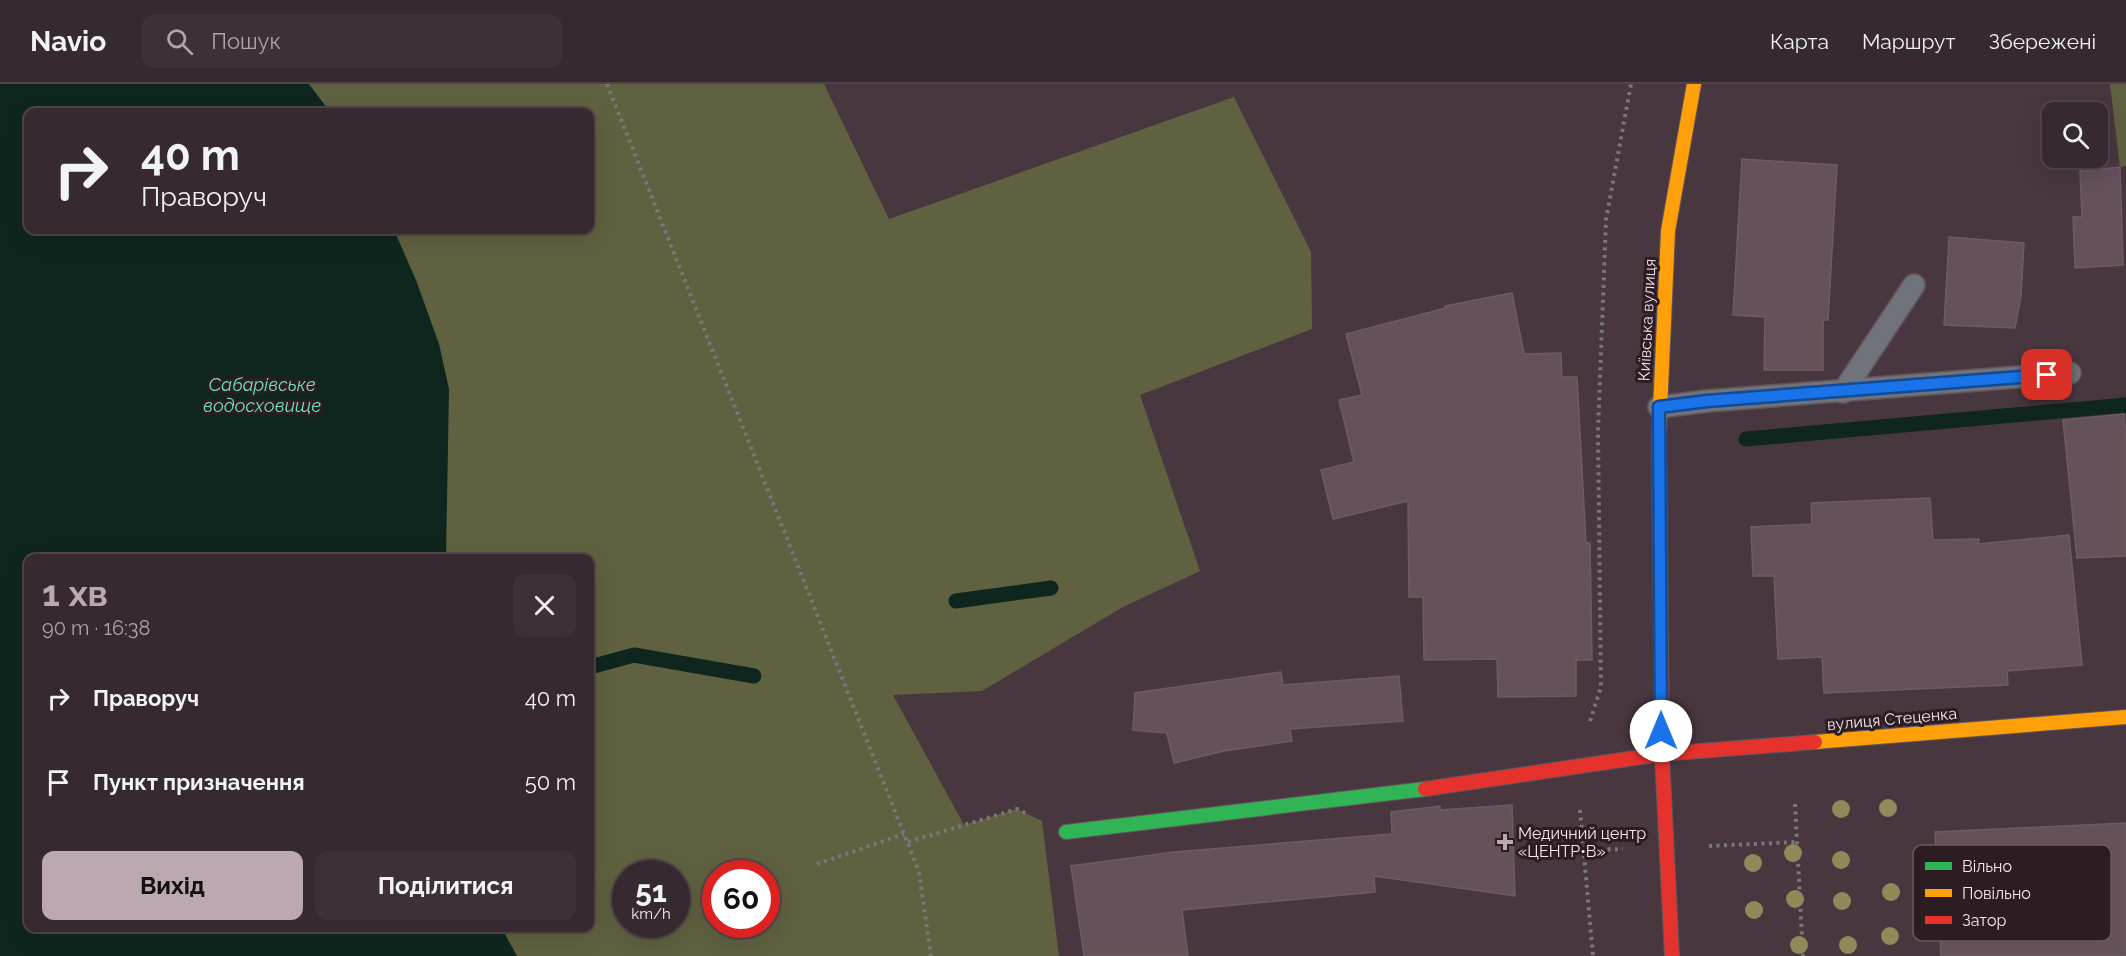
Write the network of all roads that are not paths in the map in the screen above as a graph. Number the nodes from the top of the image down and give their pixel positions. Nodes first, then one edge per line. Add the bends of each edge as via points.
1 (1694, 84) edge
2 (1914, 285) dead end
3 (2070, 373) dead end
4 (1843, 392) junction
5 (1659, 407) junction
6 (2126, 717) edge
7 (1662, 754) junction
8 (1066, 832) road end
9 (1672, 956) edge

1 - 5 street, Київська вулиця via 1668,231
2 - 4 lane
3 - 4 lane
4 - 5 lane
5 - 7 street, Київська вулиця
6 - 7 street, вулиця Стеценка
7 - 8 street, вулиця Стеценка via 1430,788
7 - 9 street, Київська вулиця

